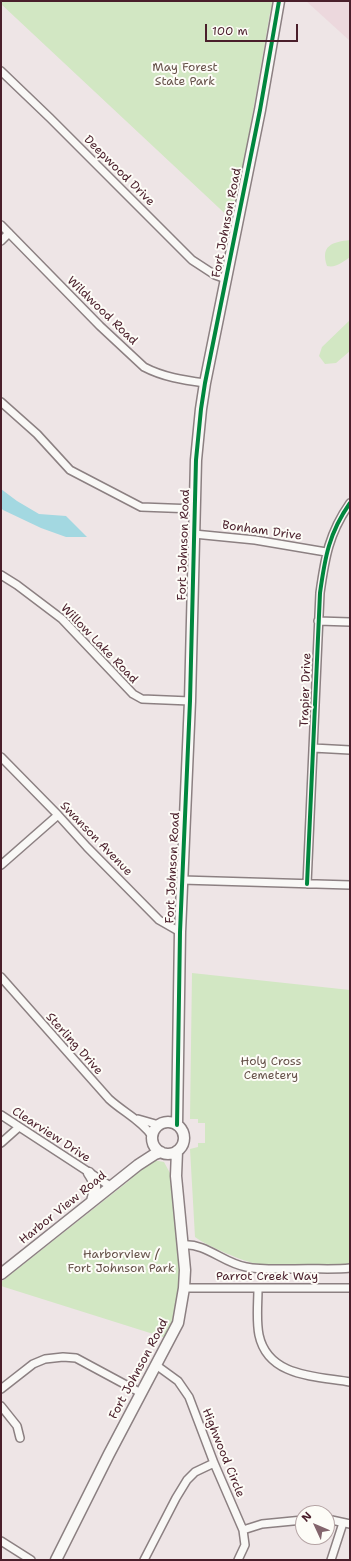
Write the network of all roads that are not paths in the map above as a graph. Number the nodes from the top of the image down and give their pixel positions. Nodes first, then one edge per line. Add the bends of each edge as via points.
1 (279, 1) edge
2 (1, 72) edge
3 (1, 225) edge
4 (9, 233) junction
5 (1, 241) edge
6 (226, 278) junction
7 (204, 383) junction
8 (1, 402) edge
9 (350, 503) edge
10 (195, 509) junction
11 (194, 534) junction
12 (326, 552) junction
13 (1, 575) edge
14 (318, 620) junction
15 (350, 622) edge
16 (190, 701) junction
17 (313, 748) junction
18 (350, 750) edge
19 (1, 757) edge
20 (58, 815) junction
21 (1, 865) edge
22 (182, 880) junction
23 (307, 884) junction
24 (350, 885) edge
25 (180, 932) junction
26 (1, 977) edge
27 (177, 1096) junction
28 (1, 1115) edge
29 (136, 1119) junction
30 (163, 1123) junction
31 (177, 1125) junction
32 (19, 1127) junction
33 (152, 1139) junction
34 (1, 1143) edge
35 (177, 1151) junction
36 (163, 1153) junction
37 (142, 1162) junction
38 (89, 1173) junction
39 (176, 1176) junction
40 (110, 1186) junction
41 (92, 1201) junction
42 (183, 1245) junction
43 (350, 1268) edge
44 (1, 1274) edge
45 (184, 1288) junction
46 (350, 1288) edge
47 (258, 1289) junction
48 (156, 1365) junction
49 (350, 1382) edge
50 (1, 1389) edge
51 (141, 1393) junction
52 (1, 1406) edge
53 (20, 1438) dead end
54 (214, 1463) junction
55 (295, 1521) edge
56 (335, 1521) edge
57 (346, 1523) edge
58 (243, 1530) junction
59 (1, 1541) edge
60 (31, 1560) edge
61 (56, 1560) edge
62 (144, 1560) edge
63 (238, 1560) edge
64 (331, 1560) edge

1 - 6 street, Fort Johnson Road
2 - 6 street, Deepwood Drive via 192,260 215,275
3 - 4 street, Wildwood Road
4 - 5 street
4 - 7 street, Wildwood Road via 144,367 170,378
6 - 7 street, Fort Johnson Road
7 - 10 street, Fort Johnson Road via 196,458
8 - 10 street via 37,434 70,470 141,507
9 - 12 street, Trapier Drive via 336,525
10 - 11 street, Fort Johnson Road
11 - 12 street, Bonham Drive
11 - 16 street, Fort Johnson Road
12 - 14 street, Trapier Drive
13 - 16 street, Willow Lake Road via 62,618 133,694 142,698
14 - 15 street
14 - 17 street, Trapier Drive
16 - 22 street, Fort Johnson Road
17 - 18 street
17 - 23 street, Trapier Drive
19 - 20 street, Swanson Avenue
20 - 21 street
20 - 25 street, Swanson Avenue via 159,920
22 - 23 street
22 - 25 street, Fort Johnson Road
23 - 24 street
25 - 27 street, Fort Johnson Road
26 - 29 street, Sterling Drive via 109,1100
27 - 30 street, Fort Johnson Road via 173,1111
27 - 31 street, Fort Johnson Road
28 - 32 street, Clearview Drive
29 - 30 street, Sterling Drive
29 - 33 street, Sterling Drive
30 - 31 street
30 - 33 street via 153,1132
31 - 35 street via 184,1137 183,1145
32 - 34 street
32 - 38 street, Clearview Drive
33 - 36 street via 157,1150
33 - 37 street, Harbor View Road via 150,1151
35 - 36 street
35 - 39 street, Fort Johnson Road
36 - 37 street, Harbor View Road
36 - 39 street, Fort Johnson Road
37 - 40 street, Harbor View Road
38 - 40 street, Clearview Drive
38 - 41 street via 96,1189
39 - 42 street, Fort Johnson Road
40 - 41 street, Harbor View Road
41 - 44 street, Harbor View Road
42 - 43 street via 198,1246 246,1267
42 - 45 street, Fort Johnson Road
45 - 47 street, Parrot Creek Way
45 - 48 street, Fort Johnson Road via 178,1323
46 - 47 street, Parrot Creek Way
47 - 49 street via 259,1334 264,1351 271,1359 286,1369 308,1376
48 - 51 street, Fort Johnson Road
48 - 54 street, Highwood Circle via 178,1381 186,1391
50 - 51 street via 32,1364 45,1359 63,1357 76,1358
51 - 61 street, Fort Johnson Road
52 - 53 street via 17,1426
54 - 58 street, Highwood Circle
54 - 62 street via 199,1470 187,1480
55 - 58 street via 262,1524
56 - 57 street
57 - 64 street
58 - 63 street, Highwood Circle via 245,1545
59 - 60 street

